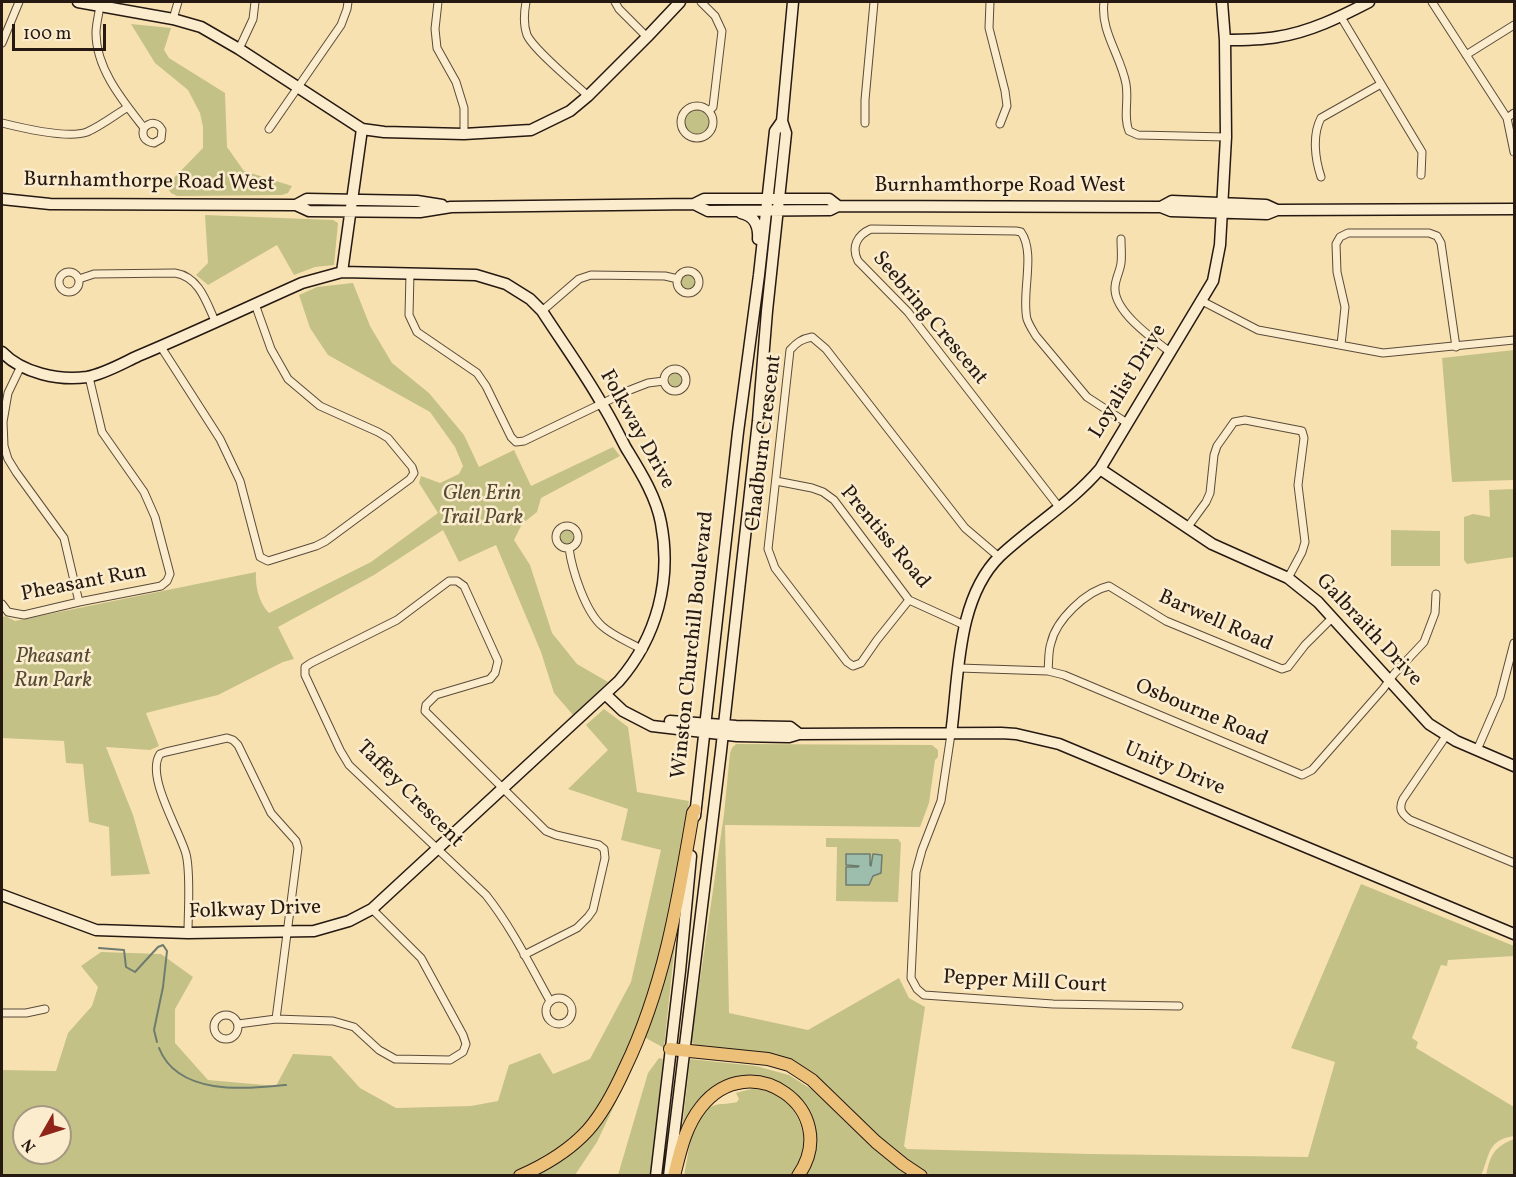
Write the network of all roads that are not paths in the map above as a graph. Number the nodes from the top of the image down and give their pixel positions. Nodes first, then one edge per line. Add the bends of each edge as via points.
1 (19, 2) edge
2 (78, 2) edge
3 (178, 2) edge
4 (255, 2) edge
5 (348, 2) edge
6 (438, 2) edge
7 (526, 2) edge
8 (615, 2) edge
9 (680, 2) edge
10 (701, 2) edge
11 (793, 2) edge
12 (874, 2) edge
13 (990, 2) edge
14 (1104, 2) edge
15 (1222, 2) edge
16 (1369, 2) edge
17 (1432, 2) edge
18 (100, 5) junction
19 (1341, 16) junction
20 (173, 19) junction
21 (1515, 25) edge
22 (647, 37) junction
23 (1225, 40) junction
24 (2, 43) edge
25 (238, 49) junction
26 (1466, 55) junction
27 (1381, 84) junction
28 (298, 87) junction
29 (588, 96) junction
30 (128, 107) junction
31 (709, 111) junction
32 (1515, 113) edge
33 (1507, 118) junction
34 (2, 123) edge
35 (865, 123) dead end
36 (1000, 124) dead end
37 (144, 128) dead end
38 (269, 129) dead end
39 (362, 129) junction
40 (464, 134) junction
41 (1226, 138) junction
42 (1515, 152) edge
43 (1421, 175) dead end
44 (1321, 177) dead end
45 (2, 199) edge
46 (352, 200) junction
47 (694, 204) junction
48 (296, 205) junction
49 (773, 205) junction
50 (451, 207) junction
51 (1222, 208) junction
52 (1515, 209) edge
53 (708, 210) junction
54 (350, 212) junction
55 (1121, 239) dead end
56 (342, 272) junction
57 (410, 273) junction
58 (759, 275) junction
59 (79, 279) dead end
60 (678, 279) dead end
61 (1202, 301) junction
62 (255, 304) junction
63 (543, 311) junction
64 (215, 321) junction
65 (1515, 340) edge
66 (1341, 345) junction
67 (161, 347) junction
68 (1456, 347) junction
69 (2, 352) edge
70 (1170, 352) junction
71 (21, 366) junction
72 (89, 376) junction
73 (664, 381) dead end
74 (602, 404) junction
75 (2, 422) edge
76 (1127, 423) junction
77 (1100, 469) junction
78 (776, 481) junction
79 (1059, 507) junction
80 (1187, 528) junction
81 (569, 548) dead end
82 (999, 557) junction
83 (1288, 578) junction
84 (1436, 594) dead end
85 (909, 600) junction
86 (79, 602) junction
87 (2, 604) edge
88 (1332, 618) junction
89 (964, 625) junction
90 (1515, 643) edge
91 (643, 650) junction
92 (959, 668) junction
93 (1048, 670) junction
94 (1389, 680) junction
95 (605, 694) junction
96 (704, 728) junction
97 (723, 730) junction
98 (951, 734) junction
99 (1446, 736) junction
100 (1477, 750) junction
101 (1515, 766) edge
102 (503, 788) junction
103 (695, 810) junction
104 (438, 848) junction
105 (1515, 863) edge
106 (2, 894) edge
107 (372, 909) junction
108 (288, 932) junction
109 (188, 933) junction
110 (1515, 934) edge
111 (524, 955) junction
112 (550, 1001) dead end
113 (1179, 1006) dead end
114 (45, 1008) dead end
115 (2, 1013) edge
116 (276, 1019) junction
117 (238, 1024) dead end
118 (676, 1050) junction
119 (520, 1176) edge
120 (656, 1176) edge
121 (669, 1176) edge
122 (674, 1176) edge
123 (798, 1176) edge
124 (921, 1176) edge

1 - 24 street
2 - 18 street
3 - 20 street
4 - 25 street via 253,19
5 - 28 street via 341,25
6 - 40 street via 437,48 456,82 464,108
7 - 29 street via 528,37
8 - 22 street
9 - 22 street
10 - 31 street via 715,16 722,32 713,107
11 - 49 street, Winston Churchill Boulevard via 782,121 786,133
12 - 35 street
13 - 36 street via 989,28 1007,106
14 - 41 street via 1104,18 1125,75 1129,131 1138,135
15 - 23 street, Loyalist Drive
16 - 19 street
17 - 26 street
18 - 20 street
18 - 30 street via 98,54
19 - 23 street via 1307,31
19 - 27 street
20 - 25 street via 201,27
21 - 26 street
22 - 29 street
23 - 41 street, Loyalist Drive
25 - 28 street
26 - 33 street
27 - 43 street via 1422,152
27 - 44 street via 1321,118 1317,126 1316,161
28 - 38 street
28 - 39 street
29 - 40 street via 570,111 531,130
30 - 34 street via 85,132 67,134
30 - 37 street
31 - 31 street via 700,106 686,110 681,119 685,134 693,139 708,135 713,120
32 - 33 street
33 - 42 street
39 - 40 street
39 - 46 street
41 - 51 street, Loyalist Drive
45 - 48 street, Burnhamthorpe Road West via 50,204
46 - 48 street, Burnhamthorpe Road West via 307,200
46 - 50 street, Burnhamthorpe Road West via 417,201
46 - 54 street
47 - 49 street, Burnhamthorpe Road West via 704,200
47 - 50 street, Burnhamthorpe Road West
47 - 53 street, Burnhamthorpe Road West
48 - 54 street, Burnhamthorpe Road West via 309,211
49 - 51 street, Burnhamthorpe Road West via 829,199 838,206 1161,207 1171,211
49 - 53 street, Burnhamthorpe Road West
49 - 58 street, Winston Churchill Boulevard
49 - 97 street, Winston Churchill Boulevard via 758,421
50 - 54 street, Burnhamthorpe Road West via 420,212
51 - 52 street, Burnhamthorpe Road West via 1267,214 1276,210
51 - 61 street, Loyalist Drive via 1216,270
53 - 58 street via 740,212 753,219 759,229 754,271
54 - 56 street
55 - 70 street via 1115,296 1138,327
56 - 57 street, Folkway Drive
56 - 62 street, Folkway Drive via 302,283
57 - 63 street, Folkway Drive via 461,274 496,280
57 - 74 street via 409,315 417,332 477,373 516,442
58 - 96 street, Winston Churchill Boulevard
59 - 64 street via 94,274 185,275 195,283
60 - 63 street via 591,275 579,279
61 - 66 street via 1258,330
61 - 70 street, Loyalist Drive
62 - 64 street, Folkway Drive
62 - 67 street via 271,349 288,379 320,406 388,438 414,473 316,546 268,561 260,557 240,481 220,439
63 - 74 street, Folkway Drive
64 - 67 street, Folkway Drive
65 - 68 street
66 - 68 street via 1383,353
66 - 68 street via 1346,315 1337,272 1336,244 1340,237 1348,233 1429,233 1441,243
67 - 72 street, Folkway Drive
69 - 71 street, Folkway Drive
70 - 76 street, Loyalist Drive
71 - 72 street, Folkway Drive via 61,377
71 - 75 street via 8,393
72 - 86 street, Pheasant Run via 102,432 144,492 170,574 161,586
73 - 74 street via 648,383
74 - 91 street, Folkway Drive via 638,467 661,523 663,579 658,608
75 - 86 street via 8,459 64,538
76 - 77 street, Loyalist Drive
76 - 79 street, Seebring Crescent via 1087,398 1036,336 1028,319 1027,245 1022,232 871,229 859,237 855,245 858,261 908,312
77 - 79 street, Loyalist Drive
77 - 80 street, Galbraith Drive
78 - 82 street, Chadburn Crescent via 790,350 812,337 826,349 965,528
78 - 85 street, Prentiss Road via 812,488 834,500
78 - 85 street, Chadburn Crescent via 768,549 772,561 849,664 861,663
79 - 82 street, Loyalist Drive
80 - 83 street, Galbraith Drive
80 - 83 street via 1210,493 1214,454 1234,422 1245,420 1302,431 1298,485 1305,542
81 - 91 street via 571,564 592,615 610,632
82 - 89 street, Loyalist Drive via 977,590
83 - 88 street, Galbraith Drive
84 - 94 street, Osbourne Road via 1424,642
85 - 89 street, Prentiss Road
86 - 87 street, Pheasant Run via 24,615 8,612
88 - 93 street, Barwell Road via 1288,667 1275,668 1166,621 1109,586 1094,592 1060,623 1051,642
88 - 94 street, Galbraith Drive
89 - 92 street, Loyalist Drive
90 - 100 street via 1500,698
91 - 95 street, Folkway Drive
92 - 93 street, Osbourne Road
92 - 98 street, Loyalist Drive
93 - 94 street, Osbourne Road via 1302,775 1312,771
94 - 99 street, Galbraith Drive via 1421,717
95 - 96 street, Unity Drive via 623,711 652,726
95 - 102 street, Folkway Drive
96 - 97 street, Unity Drive
96 - 103 street, Winston Churchill Boulevard
97 - 98 street, Unity Drive via 789,737
97 - 118 street, Winston Churchill Boulevard
98 - 110 street, Unity Drive via 1016,734 1059,744
98 - 113 street, Pepper Mill Court via 941,801 916,872 911,978 918,989 924,995 1016,1002
99 - 100 street, Galbraith Drive
99 - 105 street via 1400,805 1401,811 1410,820
100 - 101 street, Galbraith Drive
102 - 104 street, Folkway Drive
102 - 104 street, Taffey Crescent via 425,711 436,695 490,679 498,661 464,586 457,581 449,581 389,624 305,667 305,675 346,762
102 - 111 street via 546,831 604,849 605,858 588,917 577,928
103 - 118 street, Winston Churchill Boulevard
103 - 119 highway via 660,978 624,1072 587,1131 553,1160
104 - 107 street, Folkway Drive
104 - 111 street, Taffey Crescent via 505,918
106 - 109 street, Folkway Drive via 96,930
107 - 108 street, Folkway Drive via 332,927
107 - 116 street via 421,958 463,1035 463,1052 450,1060 395,1059 344,1023
108 - 109 street, Folkway Drive
108 - 109 street via 296,841 271,813 238,745 227,738 166,752 156,760 167,810 186,855
108 - 116 street
111 - 112 street, Taffey Crescent
114 - 115 street
116 - 117 street
118 - 120 street, Winston Churchill Boulevard
118 - 121 street, Winston Churchill Boulevard
118 - 124 highway via 768,1059 789,1065 812,1080 876,1142
122 - 123 highway via 686,1134 698,1111 712,1095 743,1082 775,1087 802,1109 809,1126 810,1146 806,1165

